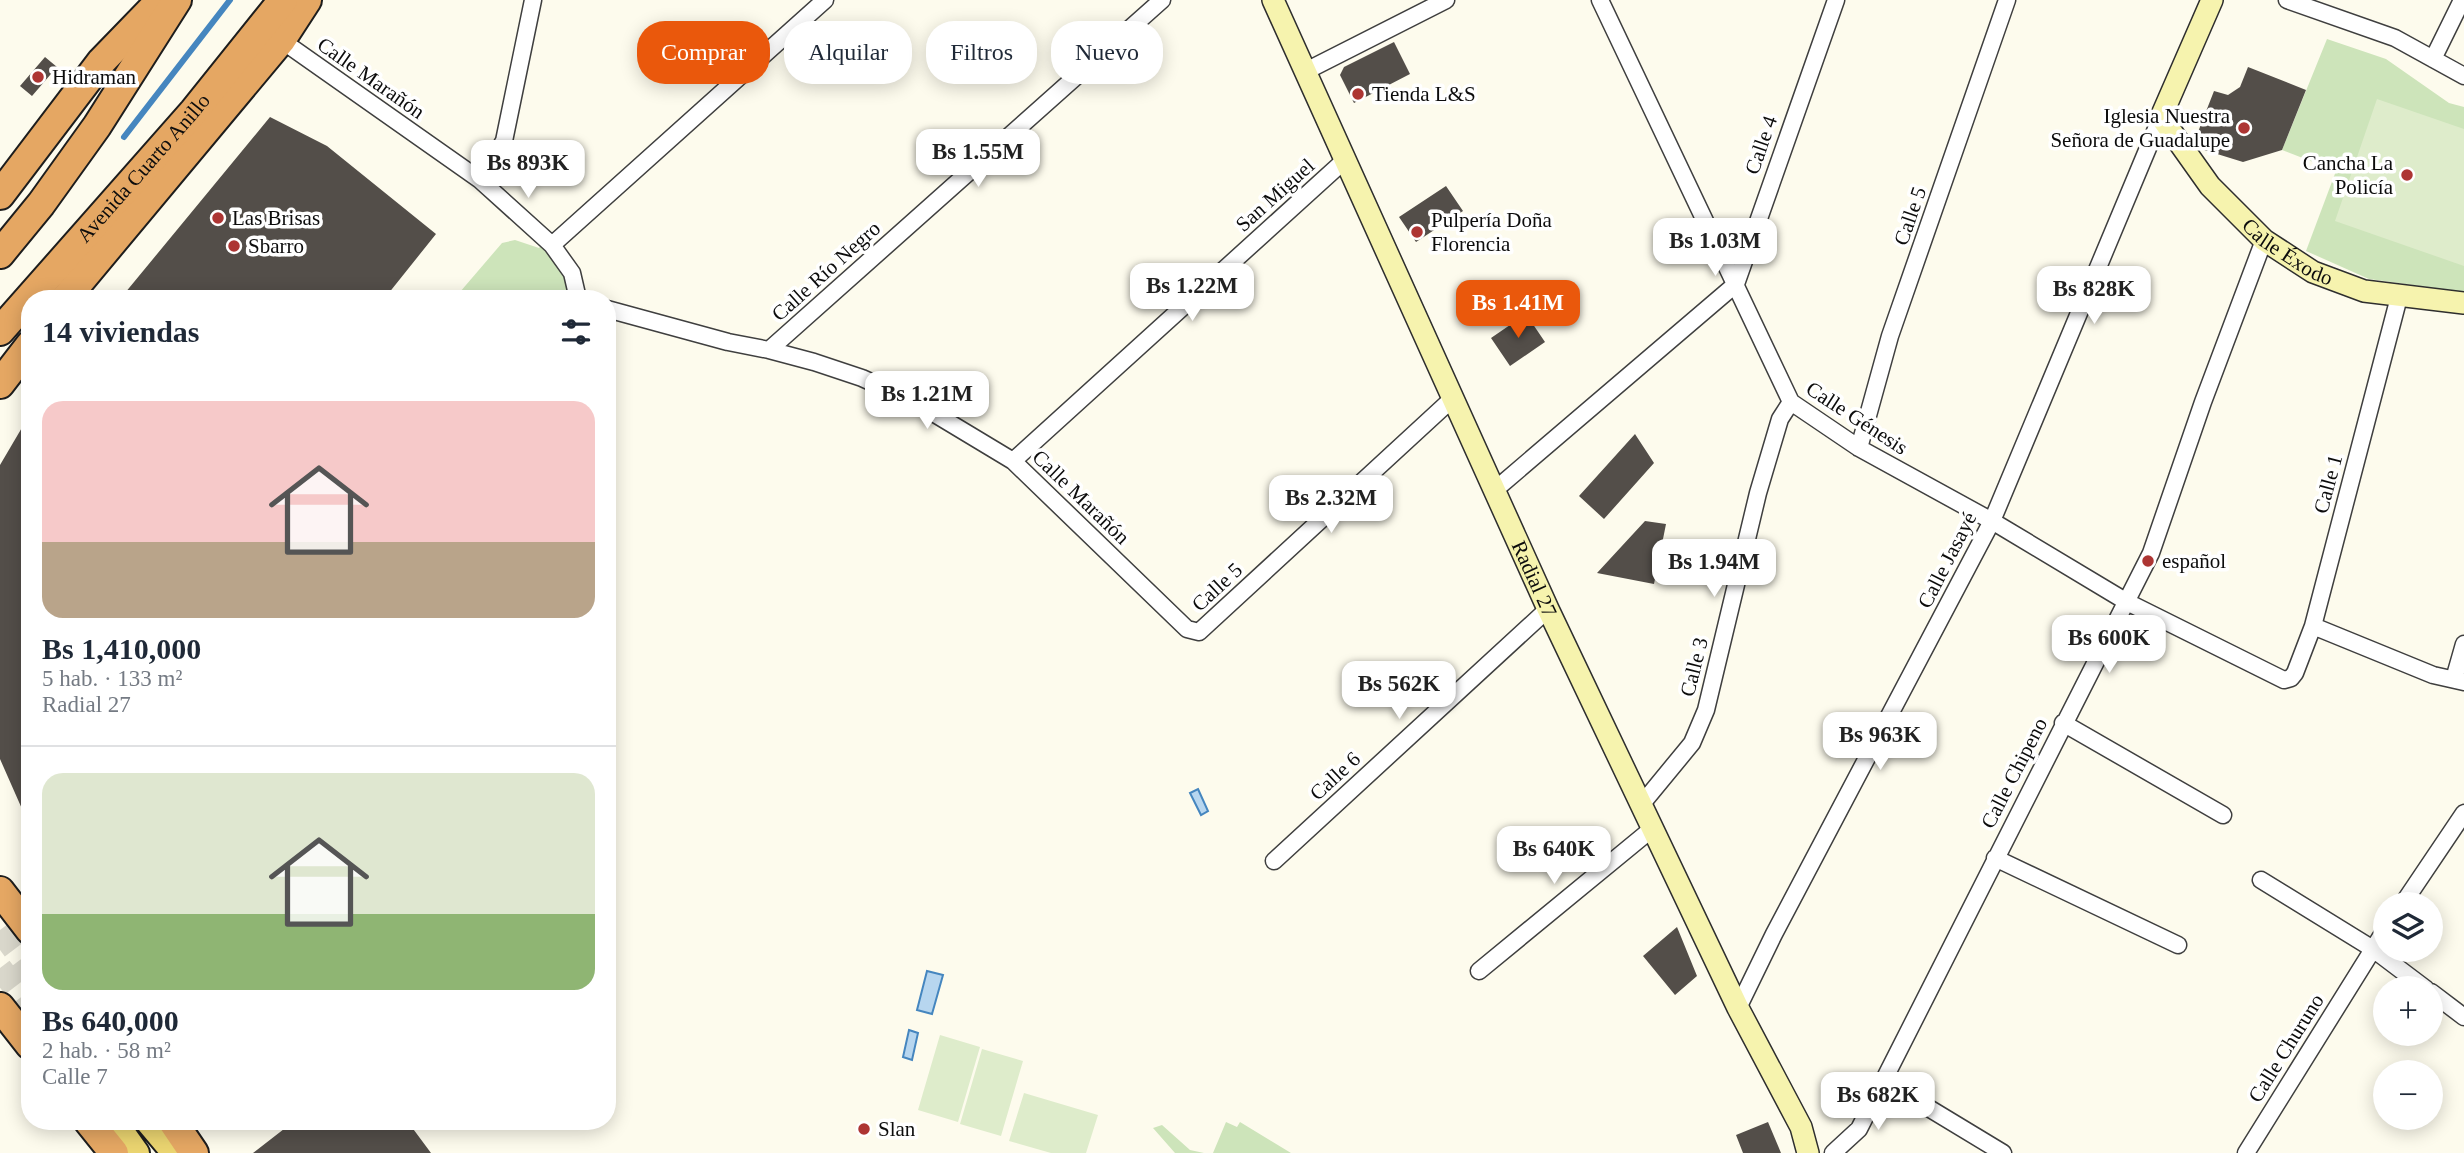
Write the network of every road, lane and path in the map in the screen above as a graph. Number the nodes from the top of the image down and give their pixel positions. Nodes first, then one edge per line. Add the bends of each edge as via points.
1 (283, 0) edge
2 (307, 0) edge
3 (533, 0) edge
4 (825, 0) edge
5 (1162, 0) edge
6 (1273, 0) edge
7 (1446, 0) edge
8 (1601, 0) edge
9 (1836, 0) edge
10 (2007, 0) edge
11 (2212, 0) edge
12 (2287, 0) edge
13 (2462, 0) edge
14 (171, 2) edge
15 (281, 40) junction
16 (2432, 60) junction
17 (1306, 71) junction
18 (2464, 76) edge
19 (2161, 117) junction
20 (1346, 159) junction
21 (480, 180) junction
22 (0, 195) edge
23 (2264, 240) junction
24 (552, 246) junction
25 (0, 254) edge
26 (1736, 284) junction
27 (36, 290) edge
28 (73, 290) edge
29 (576, 290) edge
30 (2399, 297) junction
31 (2464, 303) edge
32 (21, 307) edge
33 (616, 311) edge
34 (0, 331) edge
35 (769, 350) junction
36 (21, 357) edge
37 (0, 384) edge
38 (1452, 399) junction
39 (1791, 402) junction
40 (1858, 448) junction
41 (1013, 461) junction
42 (1496, 489) junction
43 (1992, 521) junction
44 (2127, 602) junction
45 (1548, 609) junction
46 (2313, 626) junction
47 (1194, 632) joint
48 (2464, 644) edge
49 (2291, 678) joint
50 (2459, 681) edge
51 (2063, 723) junction
52 (1641, 805) junction
53 (2464, 813) edge
54 (2224, 814) dead end
55 (1653, 828) junction
56 (1995, 858) junction
57 (1274, 861) dead end
58 (2261, 880) dead end
59 (0, 891) edge
60 (2411, 892) edge
61 (21, 918) edge
62 (2178, 945) dead end
63 (2373, 949) joint
64 (2390, 962) edge
65 (1479, 971) dead end
66 (2409, 976) edge
67 (2443, 1001) edge
68 (0, 1007) edge
69 (1738, 1008) junction
70 (2464, 1017) edge
71 (21, 1034) edge
72 (1884, 1081) junction
73 (95, 1130) edge
74 (121, 1130) edge
75 (155, 1130) edge
76 (178, 1130) edge
77 (114, 1153) edge
78 (137, 1153) edge
79 (174, 1153) edge
80 (194, 1153) edge
81 (1808, 1153) edge
82 (1833, 1153) edge
83 (2003, 1153) edge
84 (2246, 1153) edge

1 - 27 highway, Avenida Cuarto Anillo via 194,111
2 - 15 highway, Avenida Cuarto Anillo
3 - 21 street via 504,141
4 - 24 street
5 - 35 street, Calle Río Negro
6 - 17 street, Radial 27
7 - 17 street
8 - 26 street, Calle Génesis
9 - 26 street, Calle 4
10 - 40 street, Calle 5 via 1890,336
11 - 19 street
12 - 16 street via 2395,38
13 - 16 street
14 - 22 highway via 101,62
14 - 25 highway via 97,126
15 - 21 street, Calle Marañón
15 - 28 highway, Avenida Cuarto Anillo
16 - 18 street
17 - 20 street, Radial 27
19 - 23 street, Calle Éxodo via 2210,186
19 - 43 street, Calle Jasayé
20 - 38 street, Radial 27
20 - 41 street, San Miguel
21 - 24 street, Calle Marañón
23 - 30 street, Calle Éxodo via 2313,272 2364,291
23 - 44 street, Calle Chipeno via 2151,553
24 - 29 street, Calle Marañón via 572,273
26 - 39 street, Calle Génesis
26 - 42 street
30 - 31 street, Calle Éxodo
30 - 46 street, Calle 1
32 - 34 highway, Avenida Cuarto Anillo
33 - 35 street, Calle Marañón
35 - 41 street, Calle Marañón via 862,378 915,402
36 - 37 highway
38 - 42 street, Radial 27
38 - 47 street, Calle 5
39 - 40 street, Calle Génesis
39 - 52 street, Calle 3 via 1780,419 1758,493 1706,710 1692,743
40 - 43 street, Calle Génesis
41 - 47 street, Calle Marañón
42 - 45 street, Radial 27
43 - 44 street, Calle Génesis
43 - 69 street, Calle Jasayé
44 - 49 street, Calle Génesis via 2284,680
44 - 51 street, Calle Chipeno
45 - 52 street, Radial 27
45 - 57 street, Calle 6
46 - 49 street, Calle 1
46 - 50 street via 2433,675
48 - 50 street
51 - 54 street
51 - 56 street, Calle Chipeno
52 - 55 street, Radial 27
53 - 60 street
55 - 65 street
55 - 69 street, Radial 27
56 - 62 street
56 - 72 street, Calle Chipeno
58 - 63 street
59 - 61 highway
63 - 84 street, Calle Churuno
64 - 66 street
67 - 70 street
68 - 71 highway
69 - 81 street, Radial 27 via 1801,1127
72 - 82 street, Calle Chipeno via 1859,1129
72 - 83 street
73 - 77 highway
74 - 78 main road
75 - 79 main road
76 - 80 highway

